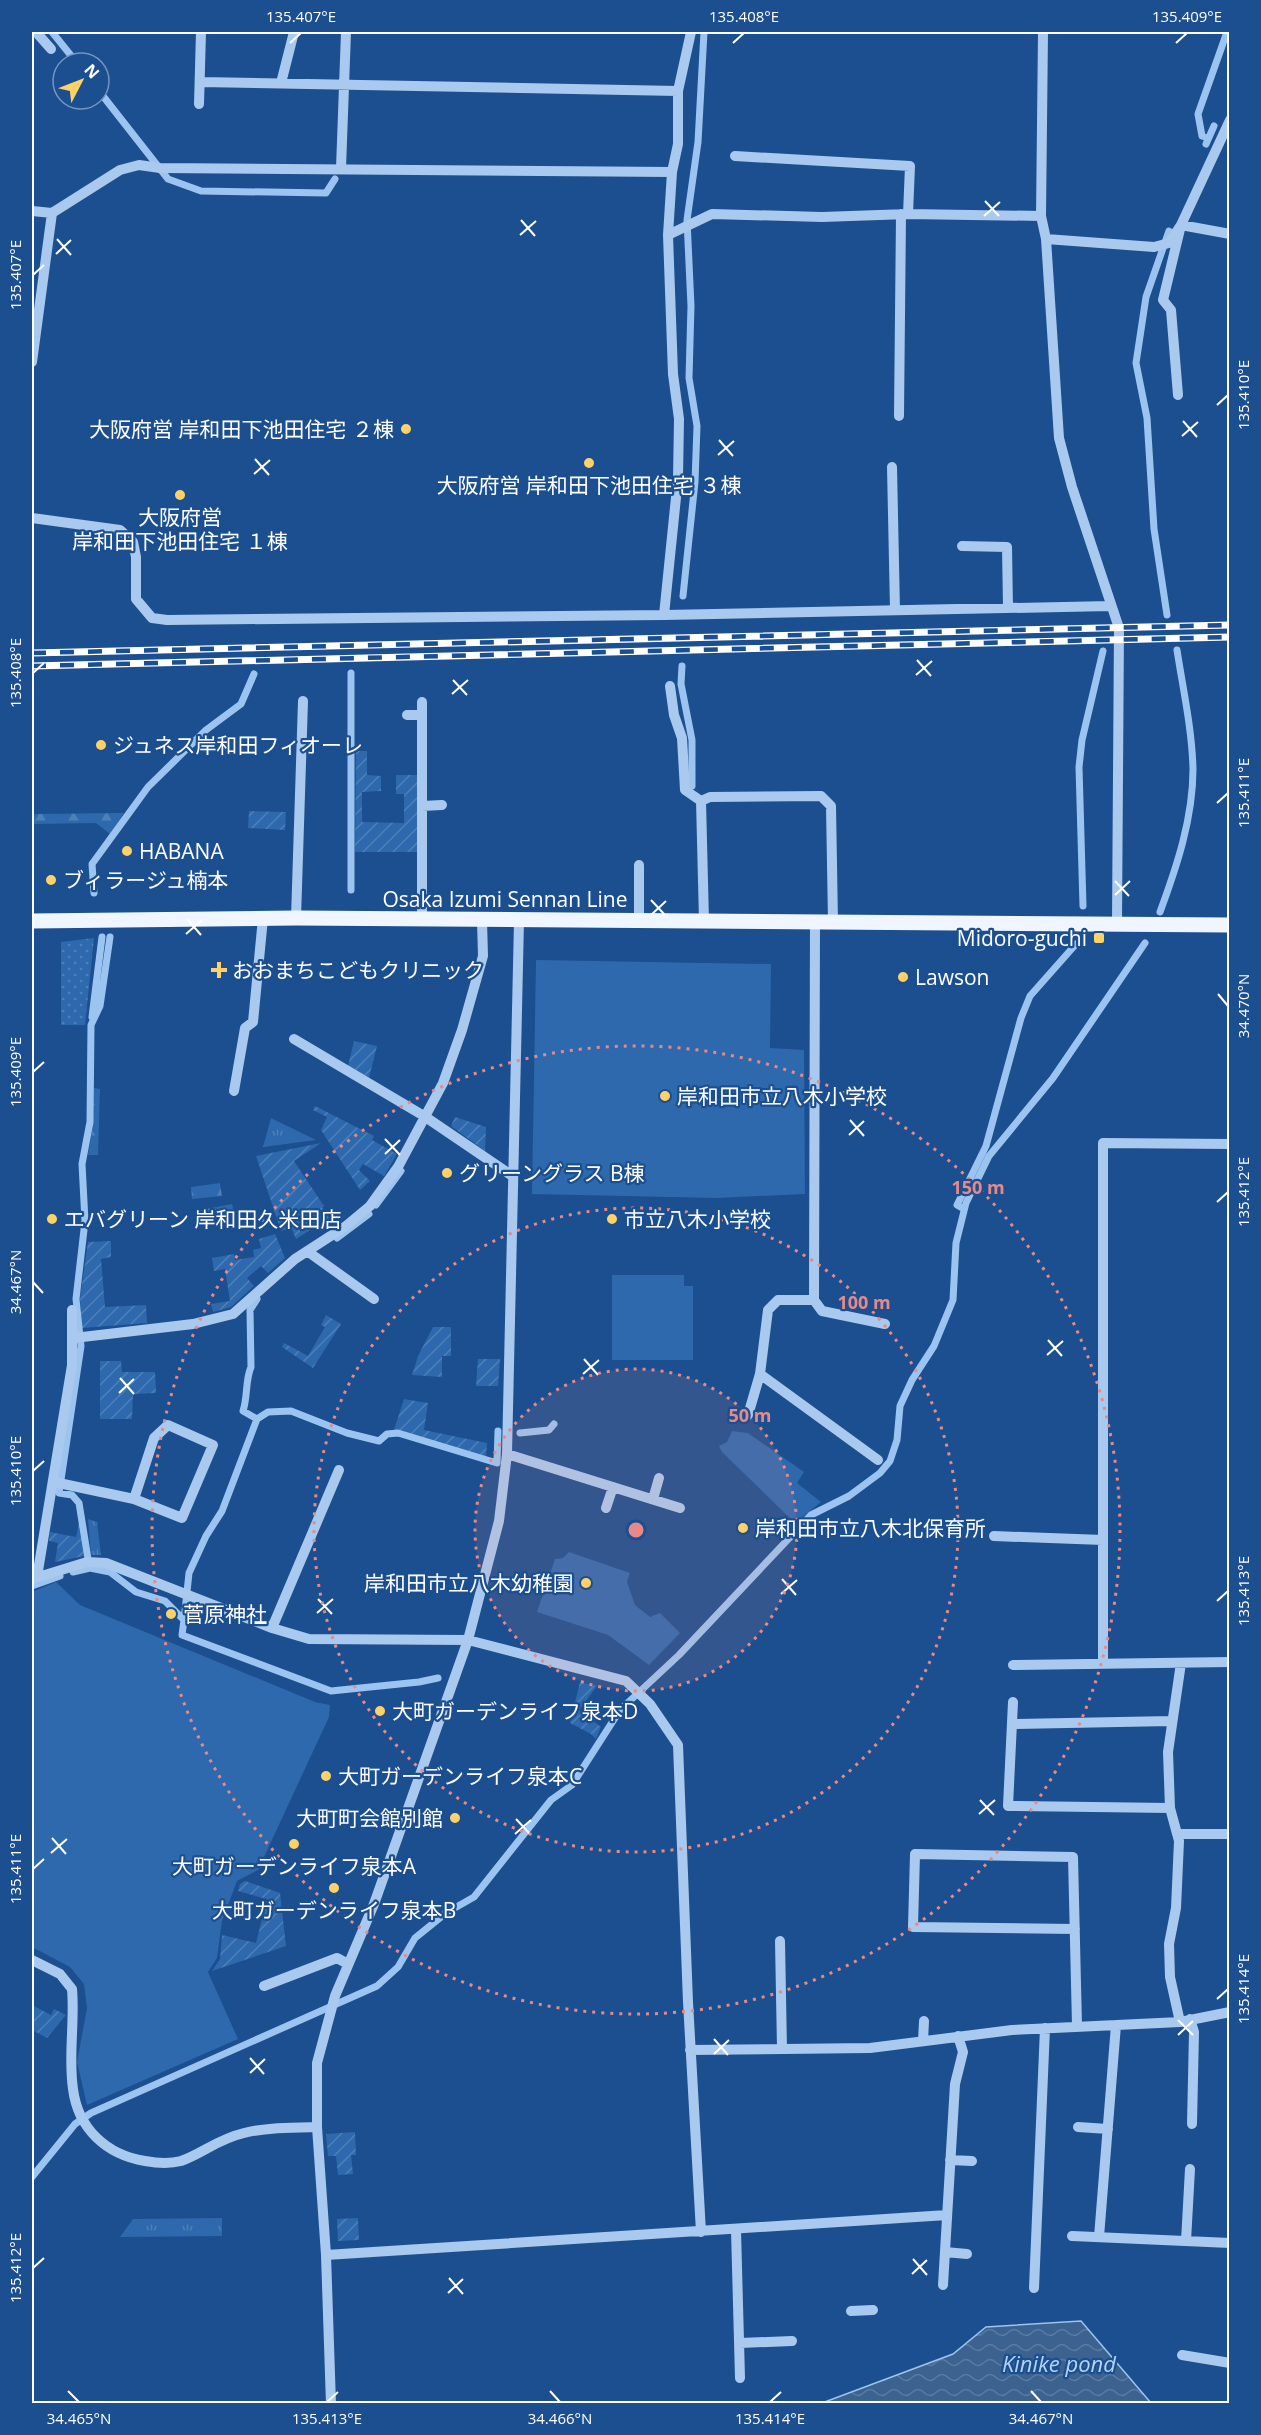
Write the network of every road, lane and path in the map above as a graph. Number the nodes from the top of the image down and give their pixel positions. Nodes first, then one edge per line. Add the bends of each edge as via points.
1 (201, 32) edge
2 (294, 32) edge
3 (346, 32) edge
4 (691, 32) edge
5 (1042, 32) edge
6 (36, 36) edge
7 (51, 49) dead end
8 (201, 81) junction
9 (280, 83) junction
10 (343, 84) junction
11 (678, 91) junction
12 (199, 104) dead end
13 (1230, 120) edge
14 (735, 156) dead end
15 (341, 168) junction
16 (672, 172) junction
17 (32, 211) edge
18 (52, 213) junction
19 (905, 214) junction
20 (1041, 216) junction
21 (1181, 225) junction
22 (1230, 234) edge
23 (668, 235) junction
24 (1046, 239) junction
25 (32, 362) edge
26 (1178, 395) dead end
27 (899, 416) dead end
28 (892, 467) dead end
29 (32, 518) edge
30 (962, 546) dead end
31 (1112, 606) junction
32 (1008, 608) junction
33 (895, 610) junction
34 (664, 615) junction
35 (670, 686) dead end
36 (303, 700) dead end
37 (422, 702) dead end
38 (407, 715) dead end
39 (422, 715) junction
40 (701, 801) junction
41 (422, 806) junction
42 (442, 806) dead end
43 (639, 865) dead end
44 (263, 918) junction
45 (296, 918) junction
46 (422, 920) junction
47 (32, 921) edge
48 (482, 921) junction
49 (519, 921) junction
50 (639, 921) junction
51 (704, 921) junction
52 (815, 921) junction
53 (833, 922) junction
54 (1118, 922) junction
55 (1230, 925) edge
56 (294, 1039) dead end
57 (234, 1091) dead end
58 (424, 1116) junction
59 (1230, 1144) edge
60 (512, 1175) junction
61 (307, 1251) junction
62 (374, 1299) dead end
63 (814, 1300) junction
64 (72, 1310) dead end
65 (885, 1324) dead end
66 (74, 1338) junction
67 (760, 1374) junction
68 (748, 1415) dead end
69 (507, 1454) junction
70 (878, 1460) dead end
71 (339, 1470) dead end
72 (659, 1478) dead end
73 (54, 1482) junction
74 (613, 1487) junction
75 (134, 1499) junction
76 (653, 1499) junction
77 (606, 1508) dead end
78 (680, 1508) dead end
79 (994, 1536) dead end
80 (1103, 1540) junction
81 (34, 1578) edge
82 (272, 1628) junction
83 (468, 1640) junction
84 (1230, 1662) edge
85 (1181, 1663) junction
86 (1103, 1664) junction
87 (1013, 1665) dead end
88 (1013, 1702) dead end
89 (1171, 1721) junction
90 (1012, 1724) junction
91 (1170, 1808) junction
92 (1177, 1834) junction
93 (1230, 1834) edge
94 (1075, 1929) junction
95 (780, 1941) dead end
96 (32, 1959) edge
97 (348, 1964) junction
98 (264, 1986) dead end
99 (1230, 2012) edge
100 (924, 2021) dead end
101 (1185, 2021) junction
102 (1116, 2025) junction
103 (1077, 2026) junction
104 (1046, 2028) junction
105 (958, 2036) junction
106 (923, 2041) junction
107 (782, 2049) junction
108 (690, 2050) junction
109 (1192, 2124) dead end
110 (317, 2127) junction
111 (1078, 2127) dead end
112 (1108, 2129) junction
113 (950, 2160) junction
114 (972, 2161) dead end
115 (1190, 2169) dead end
116 (947, 2215) junction
117 (736, 2230) junction
118 (701, 2232) junction
119 (1072, 2236) dead end
120 (1099, 2237) junction
121 (1186, 2241) junction
122 (1230, 2243) edge
123 (945, 2252) junction
124 (967, 2254) dead end
125 (326, 2255) junction
126 (943, 2285) dead end
127 (1034, 2288) dead end
128 (873, 2310) dead end
129 (851, 2311) dead end
130 (792, 2341) dead end
131 (740, 2343) junction
132 (1182, 2355) dead end
133 (1230, 2363) edge
134 (740, 2378) dead end
135 (331, 2403) edge

1 - 8 street
2 - 9 street
3 - 10 street
4 - 11 street
5 - 20 street
6 - 7 street
8 - 9 street
8 - 12 street
9 - 10 street
10 - 11 street
10 - 15 street
11 - 16 street via 678,144
13 - 21 street
14 - 19 street via 910,166
15 - 16 street
15 - 18 street via 148,165 120,170
16 - 23 street
17 - 18 street
18 - 25 street
19 - 20 street
19 - 23 street via 712,214
19 - 27 street
20 - 24 street
21 - 22 street
21 - 24 street via 1169,243 1154,247
21 - 26 street via 1162,300 1171,310
23 - 34 street via 673,374 679,419 678,478
24 - 31 street via 1059,438
28 - 33 street
29 - 34 street via 120,530 133,542 136,599 152,618
30 - 32 street via 1007,547
31 - 32 street
31 - 54 street via 1120,640
32 - 33 street
33 - 34 street
35 - 40 street via 682,738 685,790
36 - 45 street
37 - 39 street
38 - 39 street
39 - 41 street
40 - 51 street
40 - 53 street via 710,797 821,796 831,806
41 - 42 street
41 - 46 street
43 - 50 street
44 - 45 main road, Osaka Izumi Sennan Line
44 - 47 main road, Osaka Izumi Sennan Line
44 - 57 street via 253,1022 245,1028
45 - 46 main road, Osaka Izumi Sennan Line
46 - 48 main road, Osaka Izumi Sennan Line
48 - 49 main road, Osaka Izumi Sennan Line
48 - 58 street via 483,956 467,1013 443,1083
49 - 50 main road, Osaka Izumi Sennan Line
49 - 60 street
50 - 51 main road, Osaka Izumi Sennan Line
51 - 52 main road, Osaka Izumi Sennan Line
52 - 53 main road, Osaka Izumi Sennan Line
52 - 63 street
53 - 54 main road, Osaka Izumi Sennan Line
54 - 55 main road, Osaka Izumi Sennan Line
56 - 58 street
58 - 60 street
58 - 61 street via 398,1167 370,1206
59 - 80 street via 1103,1143
60 - 69 street
61 - 62 street
61 - 66 street via 234,1314 193,1324
63 - 65 street via 822,1311
63 - 67 street via 778,1299 768,1310
64 - 66 street
66 - 73 street
67 - 68 street
67 - 70 street
69 - 74 street
69 - 83 street via 499,1521
71 - 82 street
72 - 76 street
73 - 75 street
73 - 81 street
74 - 76 street
74 - 77 street
75 - 75 street via 182,1518 213,1445 168,1425 154,1438
76 - 78 street
79 - 80 street
80 - 86 street
81 - 82 street via 87,1562 106,1563
82 - 83 street via 309,1639
83 - 97 street via 374,1904
83 - 108 street via 626,1681 641,1694 678,1745
84 - 85 street
85 - 86 street
85 - 89 street
86 - 87 street
88 - 90 street
89 - 90 street
89 - 91 street
90 - 91 street via 1008,1806
91 - 92 street
92 - 93 street
92 - 101 street via 1179,1869 1169,1944 1170,1977
94 - 94 street via 913,1927 915,1854 1073,1857
94 - 103 street
95 - 107 street
96 - 110 street via 60,1974 72,1989 73,2091 86,2125 100,2143 113,2151 134,2159 169,2163 218,2141 260,2129
97 - 98 street via 337,1958
97 - 110 street via 316,2063
99 - 101 street
100 - 106 street
101 - 102 street
101 - 109 street via 1194,2032
102 - 103 street
102 - 112 street
103 - 104 street
104 - 105 street
104 - 127 street
105 - 106 street
105 - 113 street via 963,2052 955,2084
106 - 107 street via 870,2048
107 - 108 street
108 - 118 street
110 - 125 street
111 - 112 street
112 - 120 street
113 - 114 street
113 - 116 street
115 - 121 street
116 - 117 street
116 - 123 street
117 - 118 street
117 - 131 street
118 - 125 street
119 - 120 street
120 - 121 street
121 - 122 street
123 - 124 street
123 - 126 street
125 - 135 street
128 - 129 street
130 - 131 street
131 - 134 street
132 - 133 street

